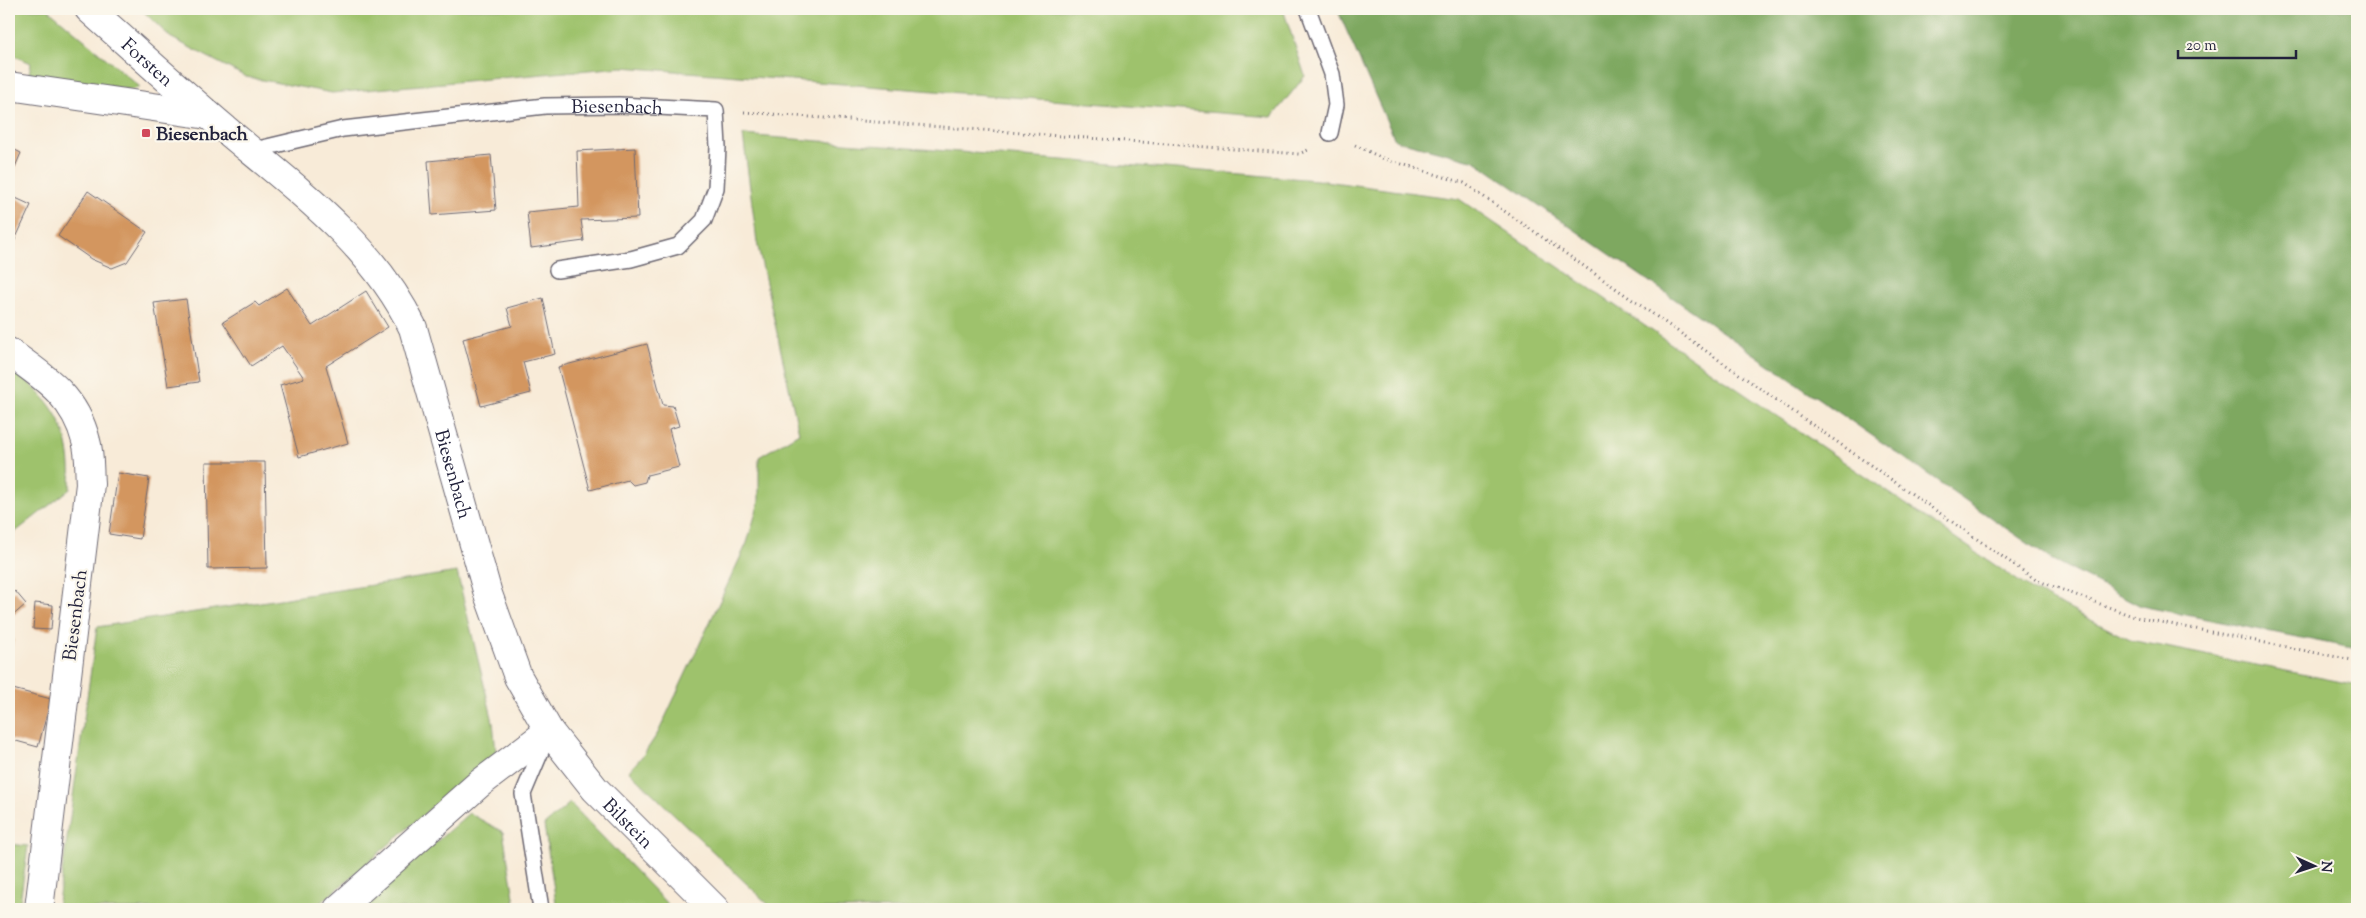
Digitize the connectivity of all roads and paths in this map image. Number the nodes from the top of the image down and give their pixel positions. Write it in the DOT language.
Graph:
graph roads {
  1 [pos="89,9"];
  2 [pos="1308,9"];
  3 [pos="9,86"];
  4 [pos="716,110"];
  5 [pos="208,114"];
  6 [pos="1330,132"];
  7 [pos="250,150"];
  8 [pos="557,270"];
  9 [pos="9,352"];
  10 [pos="2357,661"];
  11 [pos="549,731"];
  12 [pos="39,909"];
  13 [pos="338,909"];
  14 [pos="541,909"];
  15 [pos="715,909"];
  1 -- 5 [label="street, Forsten"];
  2 -- 6 [label="lane"];
  3 -- 5 [label="street"];
  4 -- 6 [label="path"];
  4 -- 7 [label="lane, Biesenbach"];
  4 -- 8 [label="lane"];
  5 -- 7 [label="street, Biesenbach"];
  6 -- 10 [label="path"];
  7 -- 11 [label="street, Biesenbach"];
  9 -- 12 [label="street, Biesenbach"];
  11 -- 13 [label="street"];
  11 -- 14 [label="lane"];
  11 -- 15 [label="street, Bilstein"];
}
